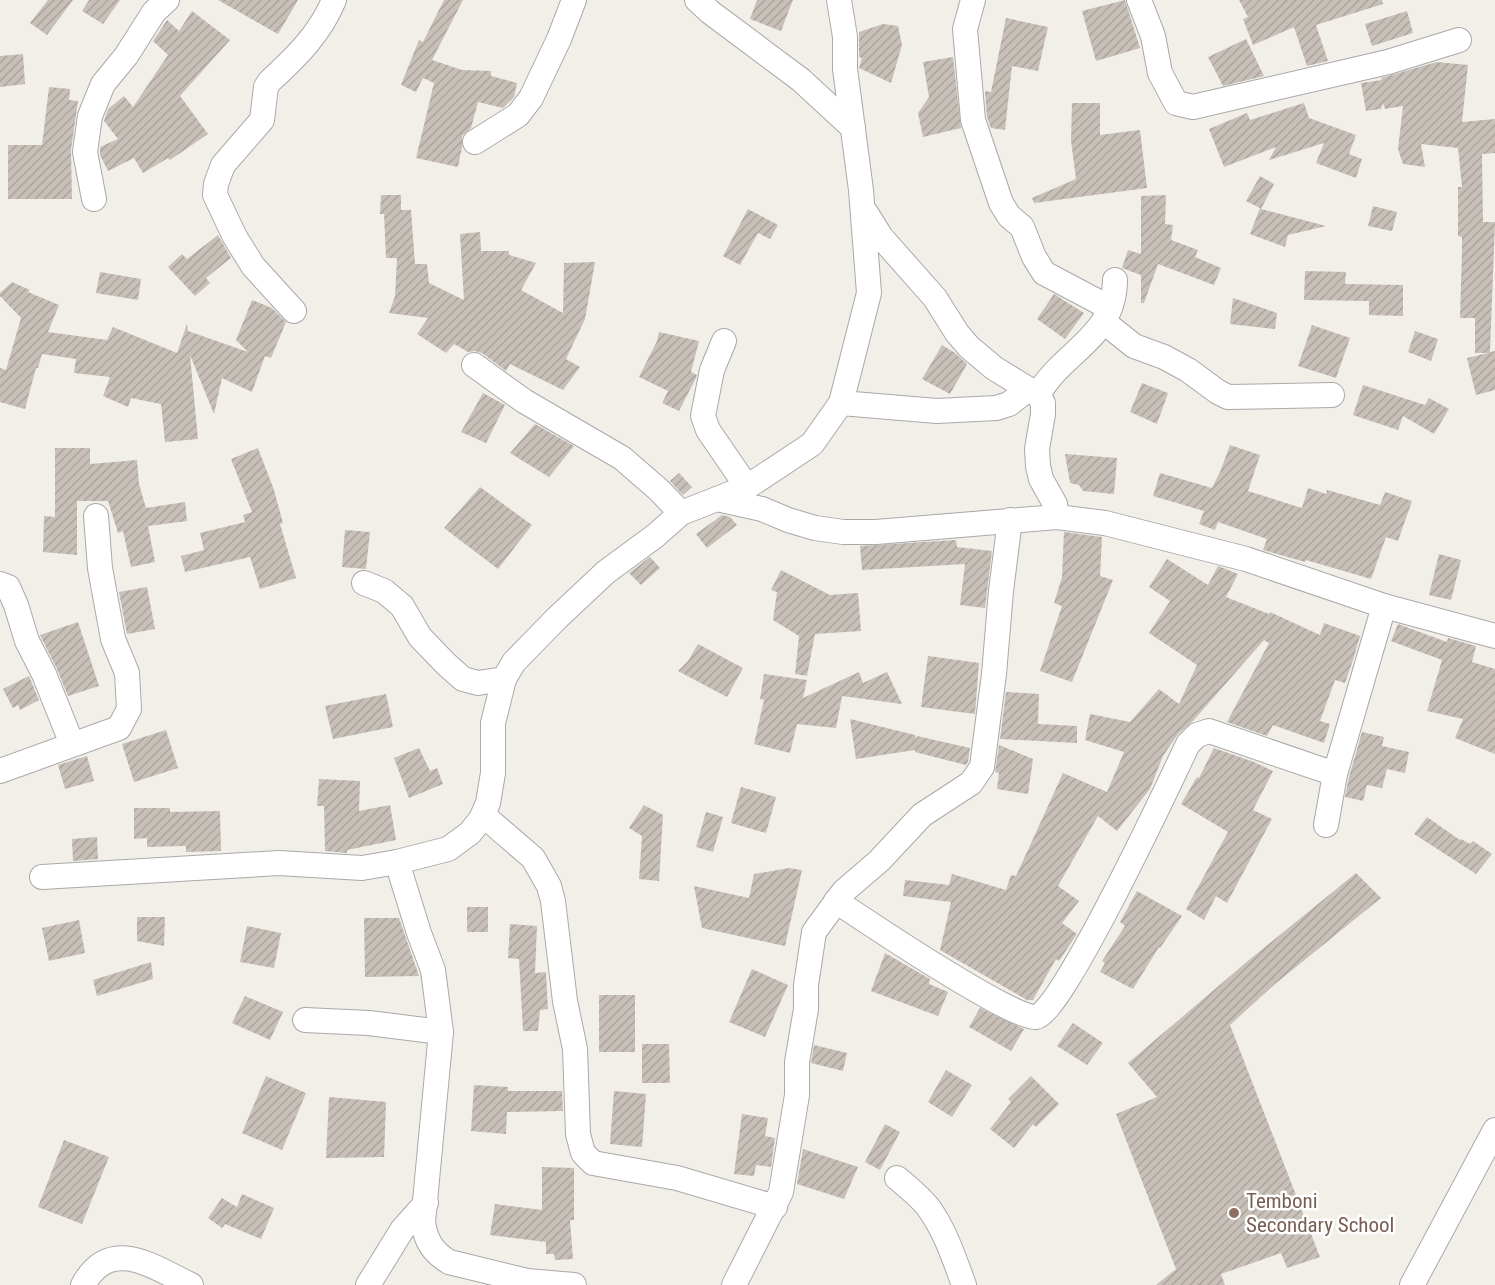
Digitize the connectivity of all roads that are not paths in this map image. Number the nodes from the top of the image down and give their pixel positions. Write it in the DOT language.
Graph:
graph roads {
  1 [pos="167,0"];
  2 [pos="333,0"];
  3 [pos="574,0"];
  4 [pos="697,0"];
  5 [pos="839,0"];
  6 [pos="974,0"];
  7 [pos="1139,0"];
  8 [pos="1459,40"];
  9 [pos="853,128"];
  10 [pos="475,142"];
  11 [pos="94,199"];
  12 [pos="863,209"];
  13 [pos="1114,280"];
  14 [pos="294,311"];
  15 [pos="1107,315"];
  16 [pos="724,341"];
  17 [pos="474,365"];
  18 [pos="1033,392"];
  19 [pos="1332,395"];
  20 [pos="841,403"];
  21 [pos="747,487"];
  22 [pos="717,499"];
  23 [pos="681,513"];
  24 [pos="96,516"];
  25 [pos="1057,517"];
  26 [pos="1010,520"];
  27 [pos="364,583"];
  28 [pos="0,584"];
  29 [pos="1384,606"];
  30 [pos="1495,636"];
  31 [pos="504,678"];
  32 [pos="72,744"];
  33 [pos="0,771"];
  34 [pos="1335,774"];
  35 [pos="483,815"];
  36 [pos="1326,825"];
  37 [pos="397,862"];
  38 [pos="42,877"];
  39 [pos="836,901"];
  40 [pos="305,1020"];
  41 [pos="441,1032"];
  42 [pos="1495,1130"];
  43 [pos="897,1178"];
  44 [pos="426,1203"];
  45 [pos="775,1207"];
  46 [pos="83,1285"];
  47 [pos="191,1285"];
  48 [pos="369,1285"];
  49 [pos="574,1285"];
  50 [pos="734,1285"];
  51 [pos="964,1285"];
  52 [pos="1412,1285"];
  1 -- 11 [label="street"];
  2 -- 14 [label="street"];
  3 -- 10 [label="street"];
  4 -- 9 [label="street"];
  5 -- 9 [label="street"];
  6 -- 15 [label="street"];
  7 -- 8 [label="street"];
  9 -- 12 [label="street"];
  12 -- 18 [label="street"];
  12 -- 20 [label="street"];
  13 -- 15 [label="street"];
  15 -- 18 [label="street"];
  15 -- 19 [label="street"];
  16 -- 21 [label="street"];
  17 -- 23 [label="street"];
  18 -- 20 [label="street"];
  18 -- 25 [label="street"];
  20 -- 21 [label="street"];
  21 -- 22 [label="street"];
  22 -- 23 [label="street"];
  22 -- 26 [label="street"];
  23 -- 31 [label="street"];
  24 -- 32 [label="street"];
  25 -- 26 [label="street"];
  25 -- 29 [label="street"];
  26 -- 39 [label="street"];
  27 -- 31 [label="street"];
  28 -- 32 [label="street"];
  29 -- 30 [label="street"];
  29 -- 34 [label="street"];
  31 -- 35 [label="street"];
  32 -- 33 [label="street"];
  34 -- 36 [label="street"];
  34 -- 39 [label="street"];
  35 -- 37 [label="street"];
  35 -- 45 [label="street"];
  37 -- 38 [label="street"];
  37 -- 41 [label="street"];
  39 -- 45 [label="street"];
  40 -- 41 [label="street"];
  41 -- 44 [label="street"];
  42 -- 52 [label="street"];
  43 -- 51 [label="street"];
  44 -- 48 [label="street"];
  44 -- 49 [label="street"];
  45 -- 50 [label="street"];
  46 -- 47 [label="street"];
}
